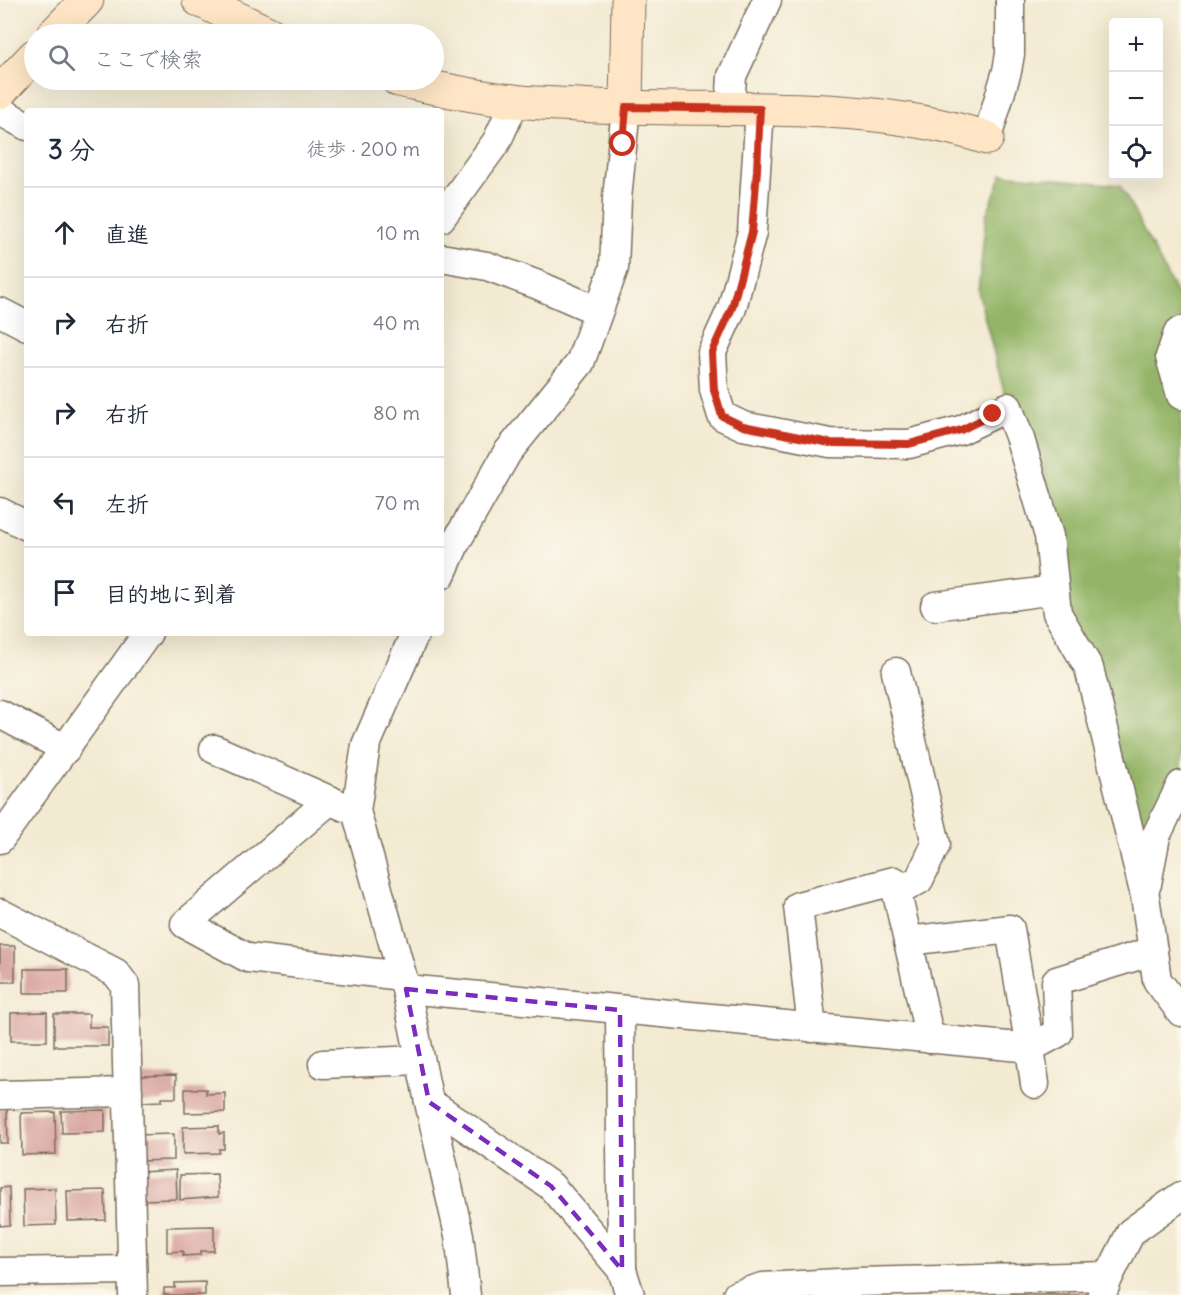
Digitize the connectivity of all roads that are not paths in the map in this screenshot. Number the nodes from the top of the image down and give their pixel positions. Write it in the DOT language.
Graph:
graph roads {
  1 [pos="87,0"];
  2 [pos="199,0"];
  3 [pos="628,0"];
  4 [pos="767,0"];
  5 [pos="1010,0"];
  6 [pos="64,24"];
  7 [pos="249,24"];
  8 [pos="24,67"];
  9 [pos="443,90"];
  10 [pos="0,92"];
  11 [pos="515,101"];
  12 [pos="626,107"];
  13 [pos="745,109"];
  14 [pos="0,111"];
  15 [pos="24,124"];
  16 [pos="987,138"];
  17 [pos="444,214"];
  18 [pos="444,259"];
  19 [pos="598,311"];
  20 [pos="0,312"];
  21 [pos="24,324"];
  22 [pos="1181,331"];
  23 [pos="1181,395"];
  24 [pos="0,512"];
  25 [pos="24,524"];
  26 [pos="444,568"];
  27 [pos="1054,590"];
  28 [pos="935,606"];
  29 [pos="146,636"];
  30 [pos="414,636"];
  31 [pos="896,672"];
  32 [pos="0,714"];
  33 [pos="66,748"];
  34 [pos="213,749"];
  35 [pos="1181,785"];
  36 [pos="330,800"];
  37 [pos="356,812"];
  38 [pos="0,839"];
  39 [pos="897,892"];
  40 [pos="1145,896"];
  41 [pos="0,913"];
  42 [pos="908,941"];
  43 [pos="1153,951"];
  44 [pos="404,983"];
  45 [pos="620,1010"];
  46 [pos="1181,1012"];
  47 [pos="812,1028"];
  48 [pos="930,1039"];
  49 [pos="1030,1048"];
  50 [pos="420,1060"];
  51 [pos="323,1064"];
  52 [pos="1035,1084"];
  53 [pos="128,1092"];
  54 [pos="0,1095"];
  55 [pos="429,1102"];
  56 [pos="1181,1196"];
  57 [pos="0,1272"];
  58 [pos="132,1282"];
  59 [pos="626,1282"];
  60 [pos="1105,1286"];
  61 [pos="465,1295"];
  62 [pos="737,1295"];
  1 -- 6 [label="street"];
  2 -- 7 [label="street"];
  3 -- 12 [label="street"];
  4 -- 13 [label="street"];
  5 -- 16 [label="street"];
  8 -- 10 [label="street"];
  9 -- 11 [label="street"];
  11 -- 12 [label="street"];
  11 -- 17 [label="street"];
  12 -- 13 [label="street"];
  12 -- 19 [label="street"];
  13 -- 16 [label="street"];
  13 -- 27 [label="street"];
  14 -- 15 [label="street"];
  18 -- 19 [label="street"];
  19 -- 26 [label="street"];
  20 -- 21 [label="street"];
  22 -- 23 [label="street"];
  24 -- 25 [label="street"];
  27 -- 28 [label="street"];
  27 -- 40 [label="street"];
  29 -- 33 [label="street"];
  30 -- 37 [label="street"];
  31 -- 39 [label="street"];
  32 -- 33 [label="street"];
  33 -- 38 [label="street"];
  34 -- 36 [label="street"];
  35 -- 40 [label="street"];
  36 -- 37 [label="street"];
  36 -- 44 [label="street"];
  37 -- 44 [label="street"];
  39 -- 42 [label="street"];
  39 -- 47 [label="street"];
  40 -- 43 [label="street"];
  41 -- 53 [label="street"];
  42 -- 48 [label="street"];
  42 -- 49 [label="street"];
  43 -- 46 [label="street"];
  43 -- 49 [label="street"];
  44 -- 45 [label="street"];
  44 -- 50 [label="street"];
  45 -- 47 [label="street"];
  45 -- 59 [label="street"];
  47 -- 48 [label="street"];
  48 -- 49 [label="street"];
  49 -- 52 [label="street"];
  50 -- 51 [label="street"];
  50 -- 55 [label="street"];
  53 -- 54 [label="street"];
  53 -- 58 [label="street"];
  55 -- 59 [label="street"];
  55 -- 61 [label="street"];
  56 -- 60 [label="street"];
  57 -- 58 [label="street"];
  60 -- 62 [label="street"];
}
